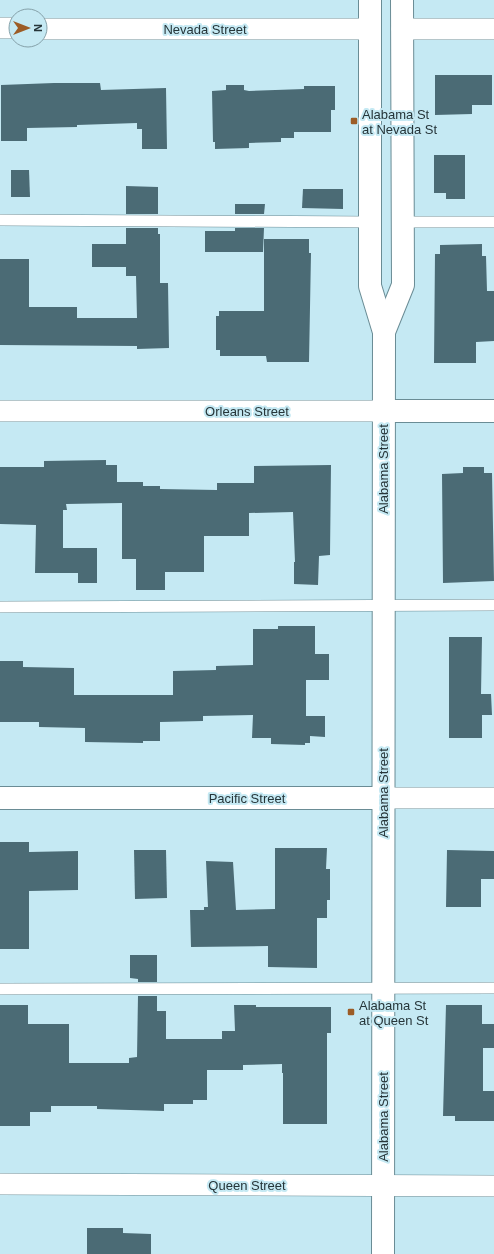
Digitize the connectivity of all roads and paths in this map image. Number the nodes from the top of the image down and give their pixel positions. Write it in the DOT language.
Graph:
graph roads {
  1 [pos="370,0"];
  2 [pos="402,0"];
  3 [pos="48,28"];
  4 [pos="370,29"];
  5 [pos="402,29"];
  6 [pos="494,29"];
  7 [pos="0,220"];
  8 [pos="370,222"];
  9 [pos="403,222"];
  10 [pos="494,222"];
  11 [pos="384,332"];
  12 [pos="0,411"];
  13 [pos="383,411"];
  14 [pos="494,411"];
  15 [pos="383,605"];
  16 [pos="494,605"];
  17 [pos="0,607"];
  18 [pos="0,798"];
  19 [pos="383,798"];
  20 [pos="494,798"];
  21 [pos="383,988"];
  22 [pos="494,988"];
  23 [pos="0,989"];
  24 [pos="0,1184"];
  25 [pos="383,1185"];
  26 [pos="494,1186"];
  27 [pos="383,1254"];
  1 -- 4 [label="main road, Alabama Street"];
  2 -- 5 [label="main road, Alabama Street"];
  3 -- 4 [label="street, Nevada Street"];
  4 -- 8 [label="main road, Alabama Street"];
  5 -- 6 [label="street"];
  5 -- 9 [label="main road, Alabama Street"];
  7 -- 8 [label="lane"];
  8 -- 11 [label="main road, Alabama Street"];
  9 -- 10 [label="lane"];
  9 -- 11 [label="main road, Alabama Street"];
  11 -- 13 [label="main road, Alabama Street"];
  12 -- 13 [label="street, Orleans Street"];
  13 -- 14 [label="main road, Orleans Street"];
  13 -- 15 [label="main road, Alabama Street"];
  15 -- 16 [label="lane"];
  15 -- 17 [label="lane"];
  15 -- 19 [label="main road, Alabama Street"];
  18 -- 19 [label="main road, Pacific Street"];
  19 -- 20 [label="street, Pacific Street"];
  19 -- 21 [label="main road, Alabama Street"];
  21 -- 22 [label="lane"];
  21 -- 23 [label="lane"];
  21 -- 25 [label="main road, Alabama Street"];
  24 -- 25 [label="street, Queen Street"];
  25 -- 26 [label="street, Queen Street"];
  25 -- 27 [label="main road, Alabama Street"];
}
